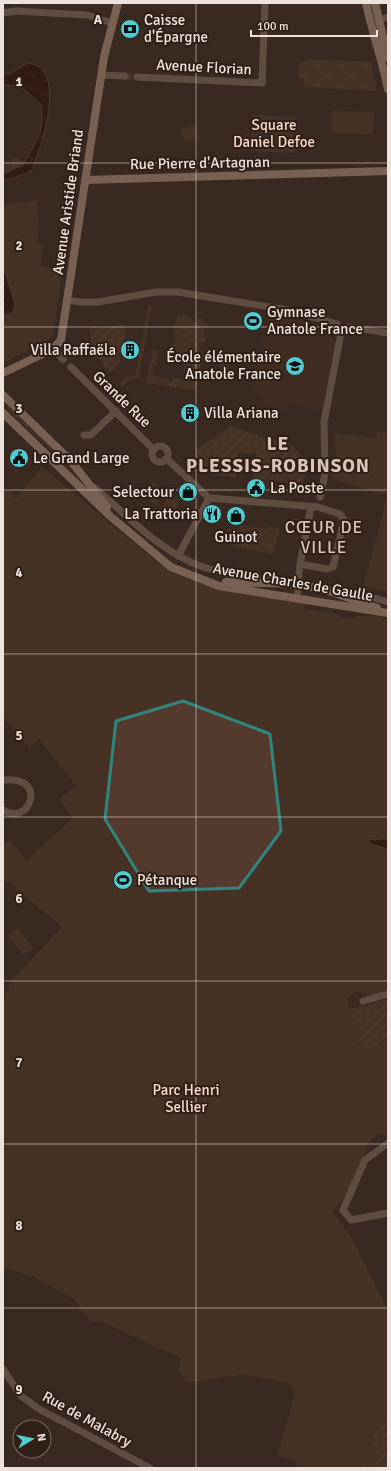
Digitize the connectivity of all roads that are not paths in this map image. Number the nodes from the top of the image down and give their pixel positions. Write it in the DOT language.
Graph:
graph roads {
  1 [pos="118,3"];
  2 [pos="265,3"];
  3 [pos="366,3"];
  4 [pos="370,3"];
  5 [pos="375,3"];
  6 [pos="3,13"];
  7 [pos="388,17"];
  8 [pos="379,20"];
  9 [pos="112,23"];
  10 [pos="388,58"];
  11 [pos="101,75"];
  12 [pos="125,76"];
  13 [pos="137,77"];
  14 [pos="388,89"];
  15 [pos="388,171"];
  16 [pos="85,180"];
  17 [pos="67,300"];
  18 [pos="337,324"];
  19 [pos="386,333"];
  20 [pos="53,349"];
  21 [pos="63,359"];
  22 [pos="71,367"];
  23 [pos="3,374"];
  24 [pos="3,395"];
  25 [pos="116,411"];
  26 [pos="3,412"];
  27 [pos="84,435"];
  28 [pos="154,450"];
  29 [pos="167,459"];
  30 [pos="85,480"];
  31 [pos="208,498"];
  32 [pos="317,503"];
  33 [pos="125,529"];
  34 [pos="178,556"];
  35 [pos="300,564"];
  36 [pos="199,579"];
  37 [pos="299,584"];
  38 [pos="329,591"];
  39 [pos="297,598"];
  40 [pos="388,602"];
  41 [pos="385,612"];
  42 [pos="3,780"];
  43 [pos="3,810"];
  44 [pos="388,994"];
  45 [pos="363,1001"];
  46 [pos="388,1144"];
  47 [pos="388,1213"];
  48 [pos="3,1369"];
  49 [pos="150,1468"];
  1 -- 9 [label="street, Avenue Aristide Briand"];
  2 -- 13 [label="street, Avenue Florian"];
  3 -- 14 [label="street"];
  4 -- 8 [label="street"];
  5 -- 8 [label="street"];
  6 -- 9 [label="street"];
  7 -- 8 [label="street"];
  8 -- 10 [label="street"];
  9 -- 11 [label="street, Avenue Aristide Briand"];
  11 -- 12 [label="street"];
  11 -- 16 [label="street, Avenue Aristide Briand"];
  15 -- 16 [label="street, Rue Pierre d'Artagnan"];
  16 -- 17 [label="street, Avenue Aristide Briand"];
  17 -- 18 [label="street"];
  17 -- 20 [label="street, Avenue Aristide Briand"];
  19 -- 32 [label="street"];
  20 -- 21 [label="street"];
  20 -- 23 [label="street"];
  22 -- 25 [label="street, Grande Rue"];
  24 -- 30 [label="street, Avenue Charles de Gaulle"];
  25 -- 27 [label="street"];
  25 -- 28 [label="street, Grande Rue"];
  26 -- 33 [label="street, Avenue Charles de Gaulle"];
  28 -- 29 [label="street"];
  28 -- 29 [label="street"];
  29 -- 31 [label="street"];
  30 -- 33 [label="street, Avenue Charles de Gaulle"];
  30 -- 34 [label="street, Avenue Charles de Gaulle"];
  31 -- 32 [label="street"];
  31 -- 34 [label="street"];
  32 -- 35 [label="street"];
  32 -- 35 [label="street"];
  33 -- 36 [label="street, Avenue Charles de Gaulle"];
  34 -- 37 [label="street, Avenue Charles de Gaulle"];
  35 -- 37 [label="street"];
  36 -- 37 [label="street, Avenue Charles de Gaulle"];
  36 -- 39 [label="street, Avenue Charles de Gaulle"];
  37 -- 38 [label="street, Avenue Charles de Gaulle"];
  37 -- 39 [label="street"];
  38 -- 40 [label="street, Avenue Charles de Gaulle"];
  38 -- 41 [label="street, Avenue Charles de Gaulle"];
  39 -- 41 [label="street, Avenue Charles de Gaulle"];
  42 -- 43 [label="street"];
  44 -- 45 [label="street"];
  46 -- 47 [label="street"];
  48 -- 49 [label="street, Rue de Malabry"];
}
